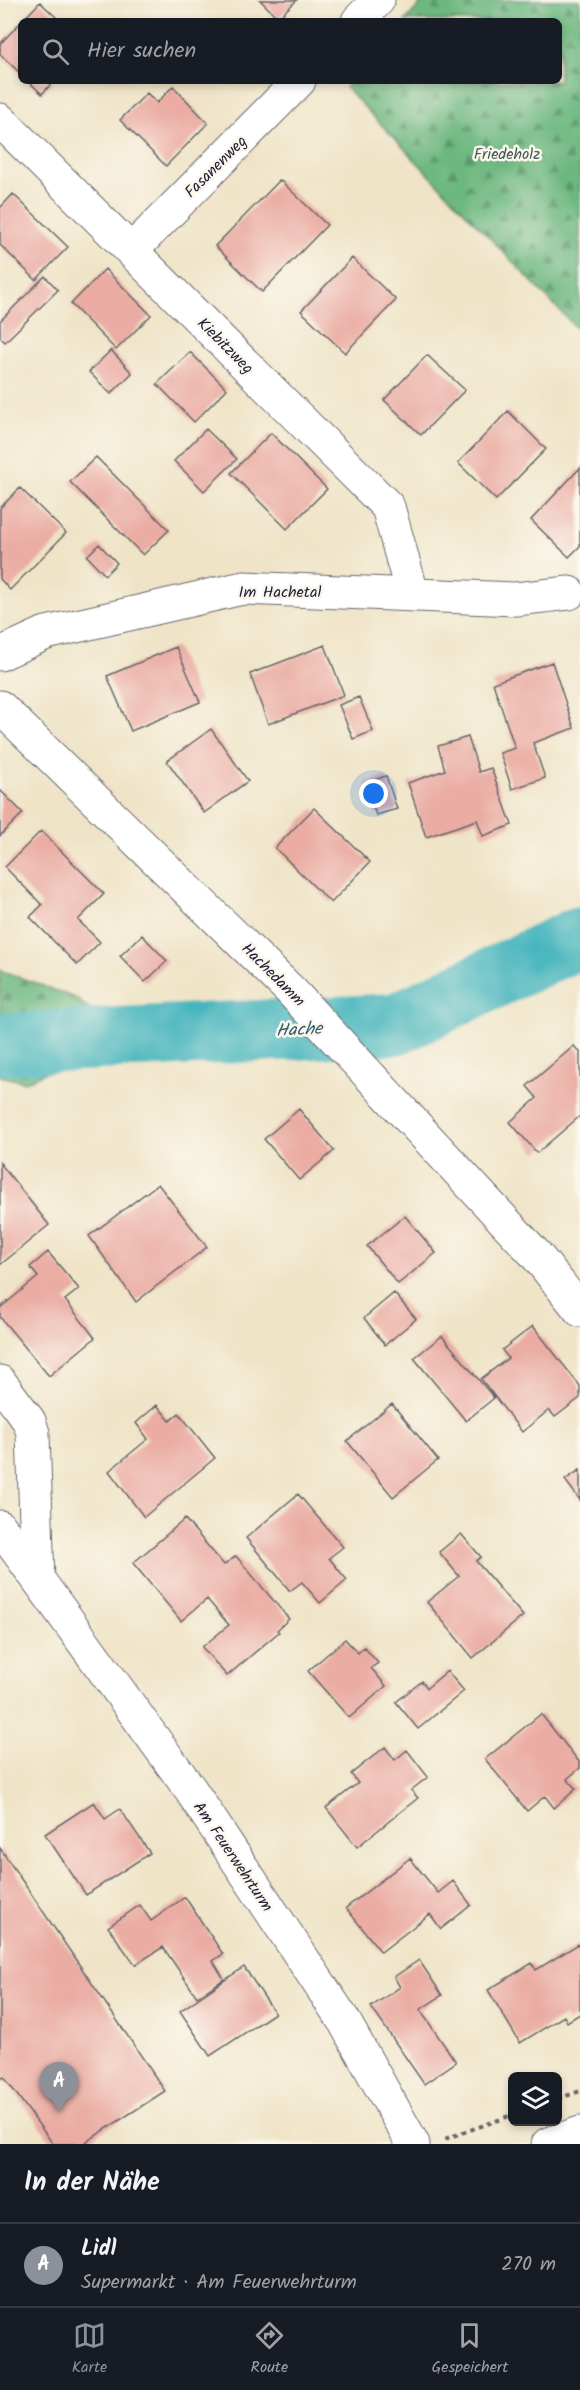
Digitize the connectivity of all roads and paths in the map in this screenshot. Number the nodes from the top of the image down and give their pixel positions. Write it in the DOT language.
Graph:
graph roads {
  1 [pos="378,0"];
  2 [pos="361,18"];
  3 [pos="296,84"];
  4 [pos="0,120"];
  5 [pos="132,250"];
  6 [pos="569,592"];
  7 [pos="412,594"];
  8 [pos="0,654"];
  9 [pos="0,707"];
  10 [pos="580,1310"];
  11 [pos="0,1382"];
  12 [pos="0,1527"];
  13 [pos="38,1580"];
  14 [pos="580,2091"];
  15 [pos="562,2098"];
  16 [pos="508,2117"];
  17 [pos="580,2133"];
  18 [pos="427,2142"];
  19 [pos="548,2144"];
  1 -- 2 [label="street"];
  3 -- 5 [label="street, Fasanenweg"];
  4 -- 5 [label="street, Kiebitzweg"];
  5 -- 7 [label="street, Kiebitzweg"];
  6 -- 7 [label="street, Im Hachetal"];
  7 -- 8 [label="street, Im Hachetal"];
  9 -- 10 [label="street, Hachedamm"];
  11 -- 13 [label="street"];
  12 -- 13 [label="street, Am Feuerwehrturm"];
  13 -- 18 [label="street, Am Feuerwehrturm"];
  14 -- 15 [label="path"];
  16 -- 18 [label="path"];
  17 -- 19 [label="street"];
}
